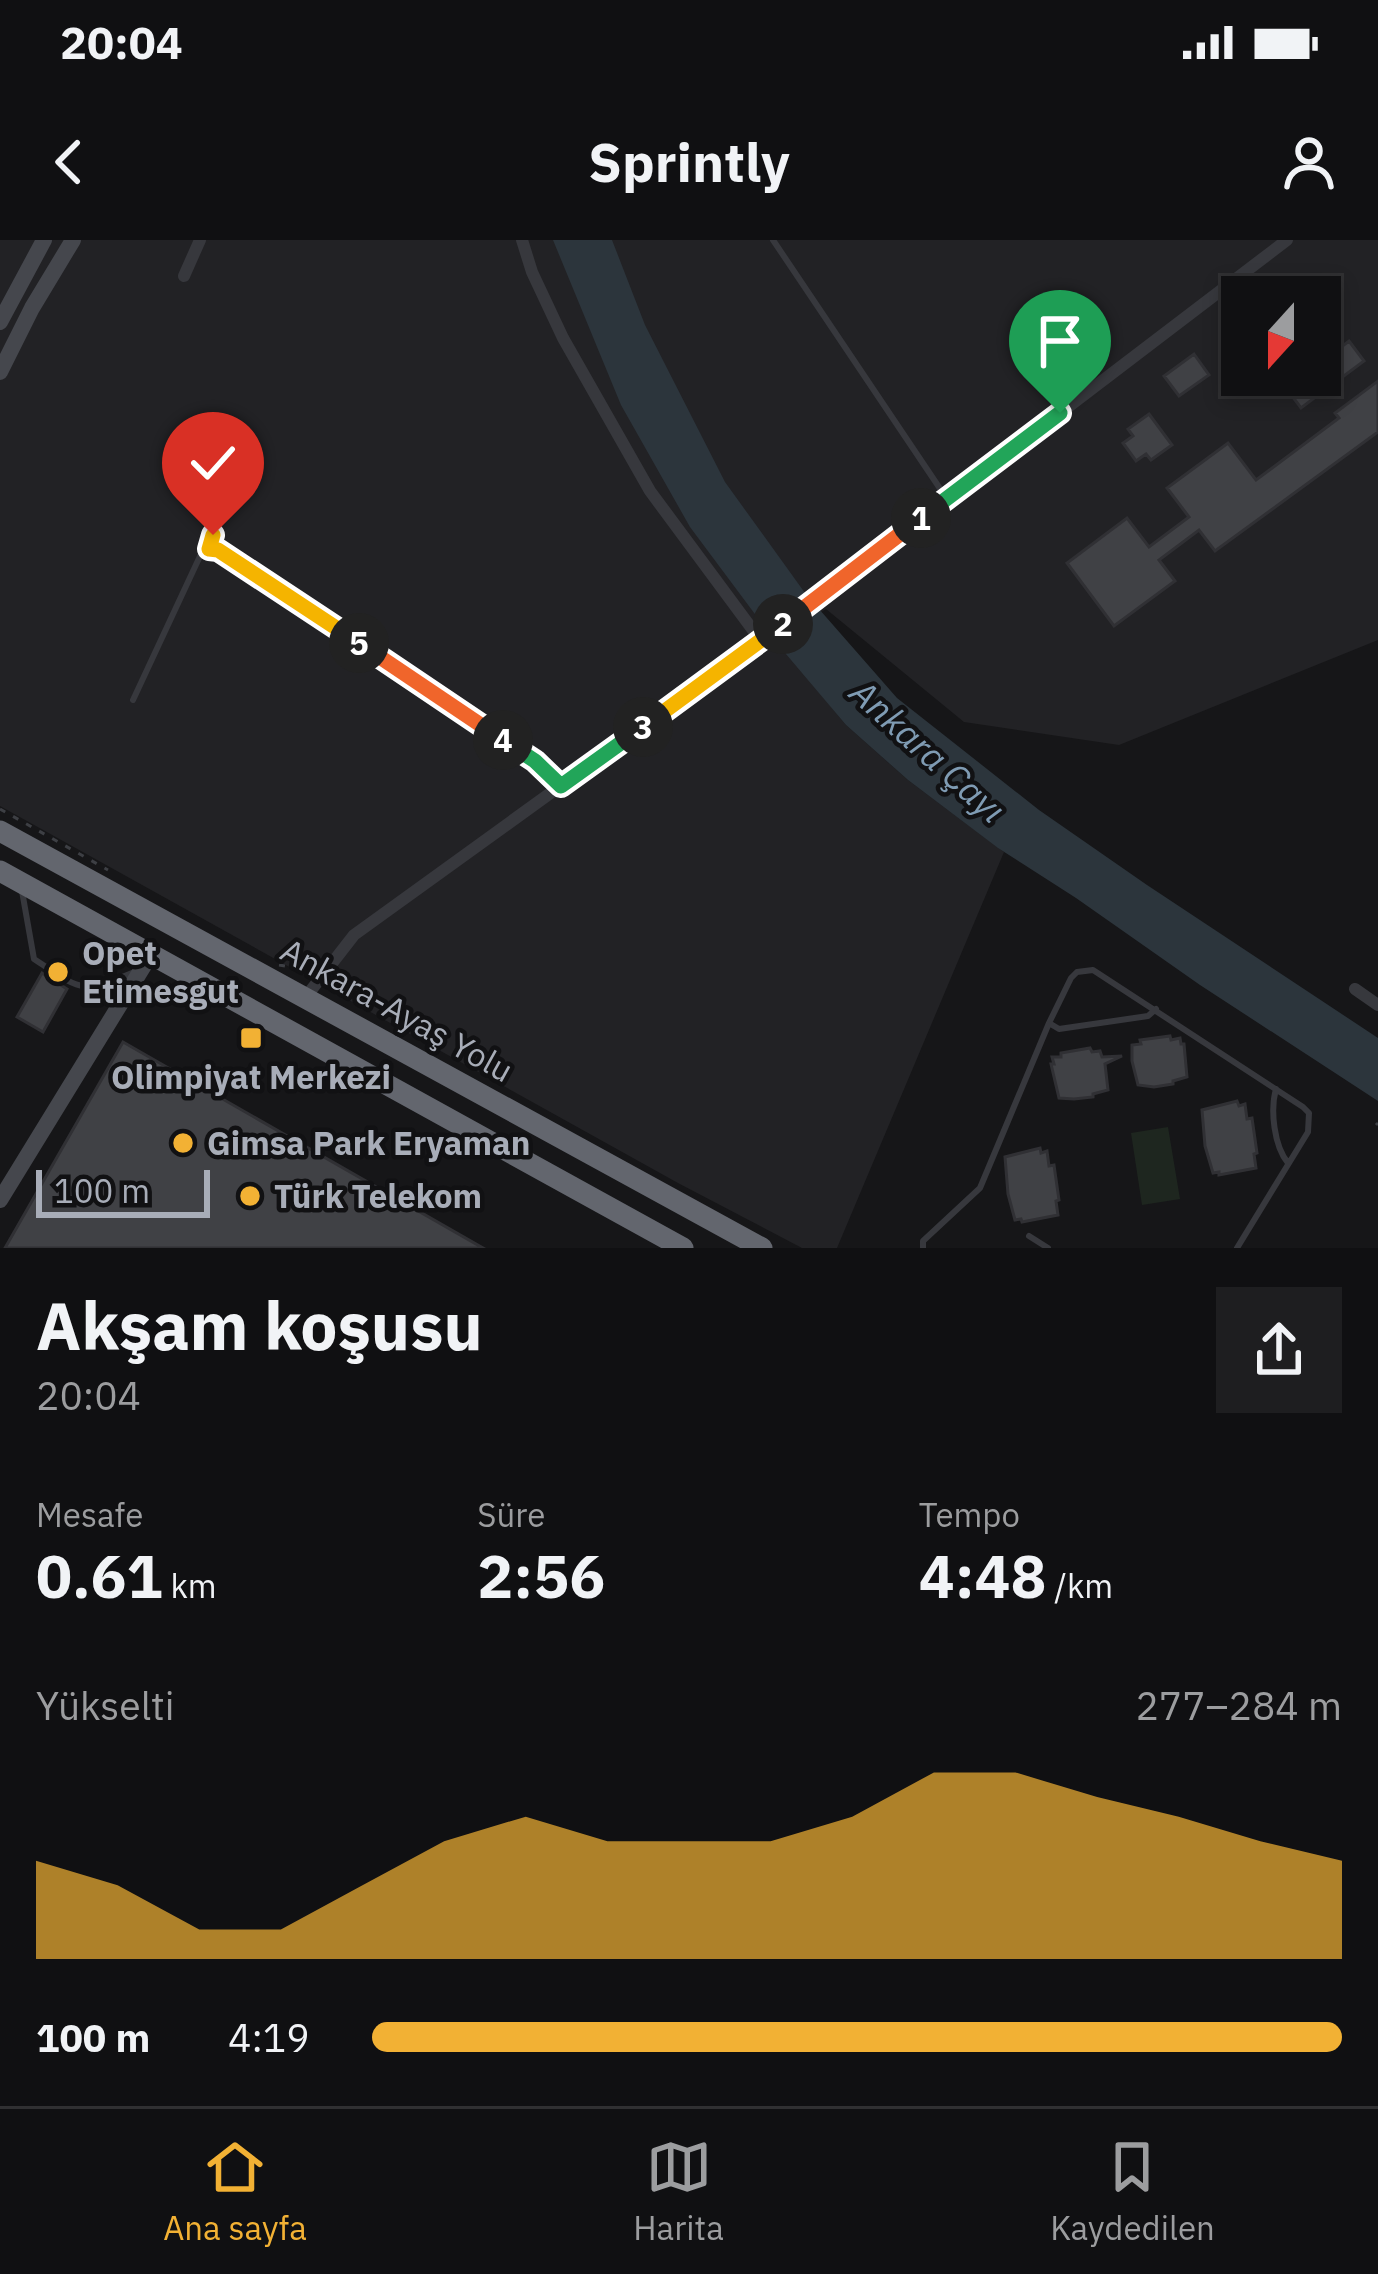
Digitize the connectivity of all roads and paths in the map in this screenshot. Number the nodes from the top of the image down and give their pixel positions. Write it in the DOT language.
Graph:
graph roads {
  1 [pos="44,240"];
  2 [pos="73,240"];
  3 [pos="200,240"];
  4 [pos="523,240"];
  5 [pos="773,240"];
  6 [pos="1287,240"];
  7 [pos="184,275"];
  8 [pos="0,322"];
  9 [pos="0,372"];
  10 [pos="250,458"];
  11 [pos="946,499"];
  12 [pos="209,549"];
  13 [pos="761,641"];
  14 [pos="133,700"];
  15 [pos="561,786"];
  16 [pos="0,809"];
  17 [pos="0,831"];
  18 [pos="107,869"];
  19 [pos="10,876"];
  20 [pos="147,961"];
  21 [pos="273,963"];
  22 [pos="324,973"];
  23 [pos="1355,989"];
  24 [pos="305,998"];
  25 [pos="1378,1004"];
  26 [pos="1156,1009"];
  27 [pos="1049,1023"];
  28 [pos="1276,1089"];
  29 [pos="1288,1163"];
  30 [pos="0,1199"];
  31 [pos="1029,1236"];
  32 [pos="683,1248"];
  33 [pos="762,1248"];
  34 [pos="923,1248"];
  35 [pos="1048,1248"];
  36 [pos="1237,1248"];
  1 -- 8 [label="street"];
  2 -- 9 [label="street"];
  3 -- 7 [label="street"];
  4 -- 13 [label="street"];
  5 -- 11 [label="lane"];
  6 -- 11 [label="street"];
  10 -- 12 [label="lane"];
  11 -- 13 [label="street"];
  12 -- 14 [label="lane"];
  12 -- 15 [label="lane"];
  13 -- 15 [label="street"];
  15 -- 22 [label="street"];
  16 -- 18 [label="path"];
  17 -- 24 [label="highway, Ankara-Ayaş Yolu"];
  19 -- 20 [label="highway"];
  19 -- 20 [label="lane"];
  20 -- 30 [label="street"];
  20 -- 32 [label="highway"];
  21 -- 22 [label="path"];
  22 -- 24 [label="street"];
  23 -- 25 [label="street"];
  24 -- 33 [label="highway, Ankara-Ayaş Yolu"];
  26 -- 27 [label="lane"];
  26 -- 27 [label="lane"];
  26 -- 28 [label="lane"];
  27 -- 34 [label="lane"];
  28 -- 29 [label="lane"];
  28 -- 29 [label="lane"];
  29 -- 36 [label="lane"];
  31 -- 35 [label="lane"];
}
